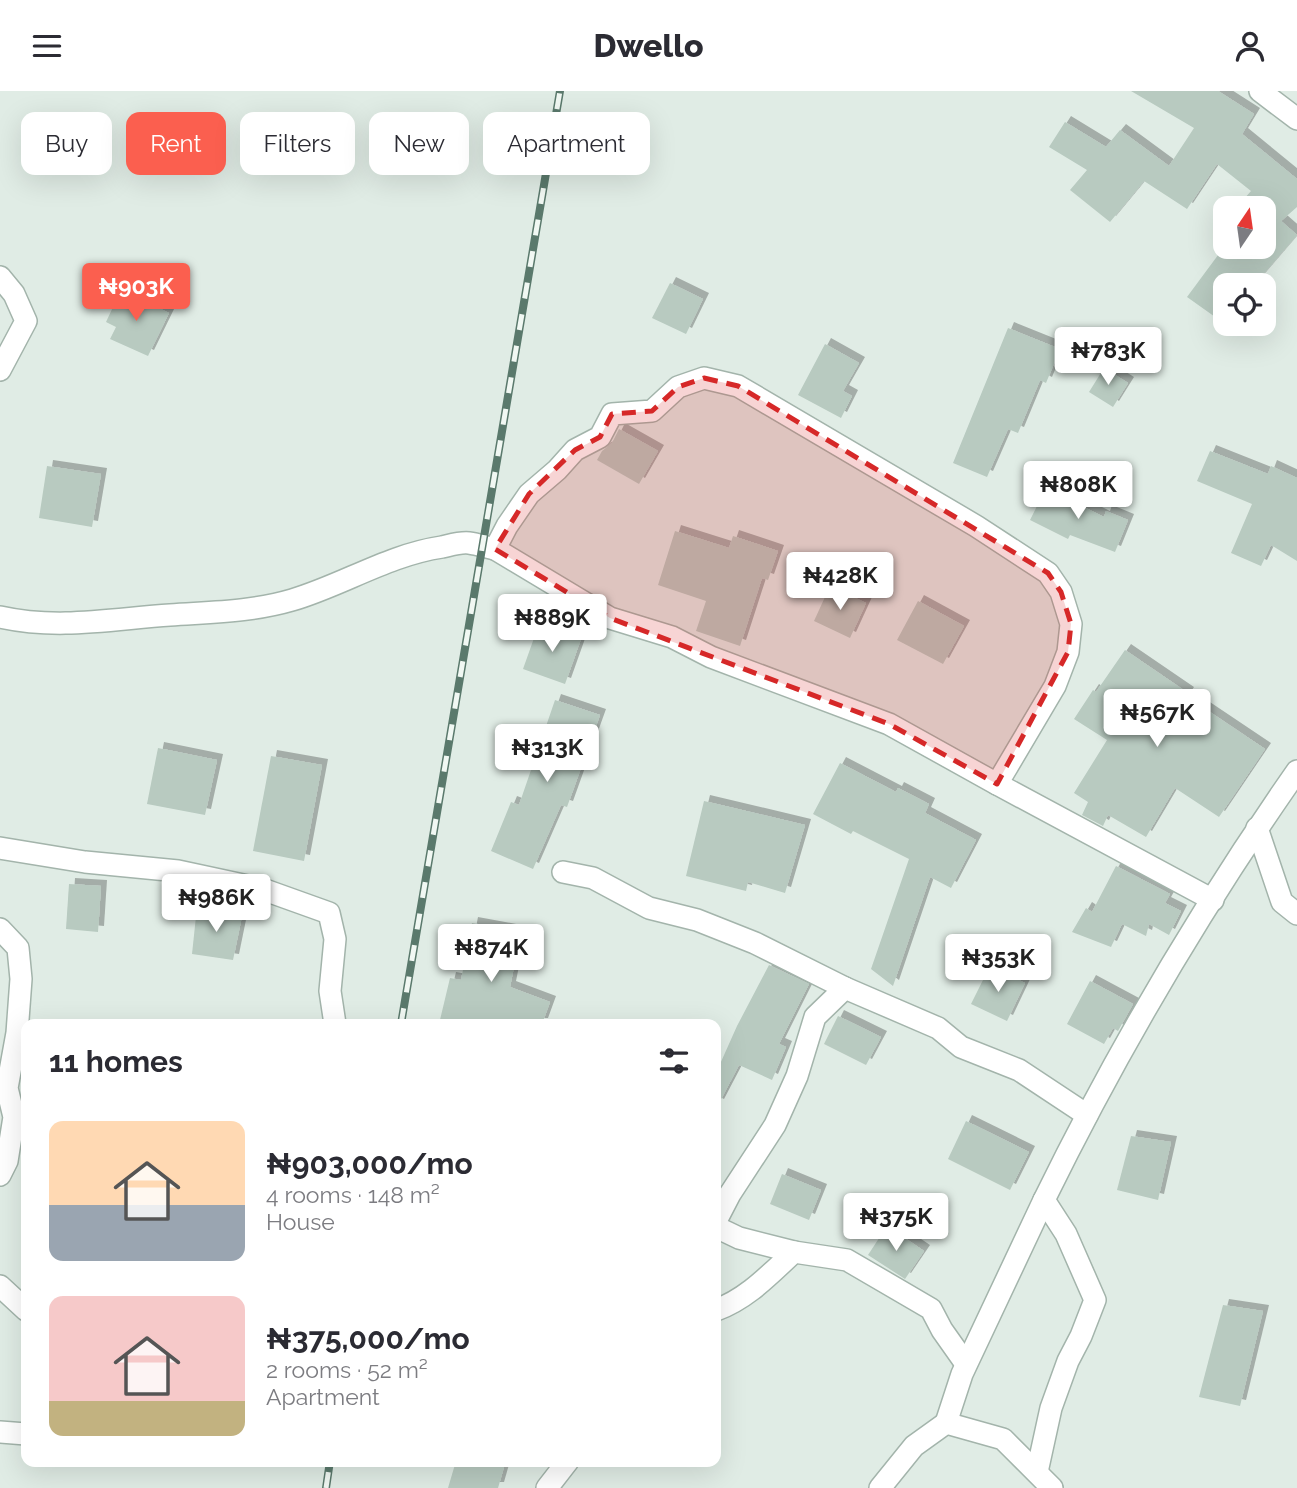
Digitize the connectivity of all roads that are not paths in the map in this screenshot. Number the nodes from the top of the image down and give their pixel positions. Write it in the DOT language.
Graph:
graph roads {
  1 [pos="1260,91"];
  2 [pos="1297,119"];
  3 [pos="0,277"];
  4 [pos="0,370"];
  5 [pos="495,549"];
  6 [pos="0,617"];
  7 [pos="1297,771"];
  8 [pos="997,784"];
  9 [pos="1257,828"];
  10 [pos="0,849"];
  11 [pos="563,872"];
  12 [pos="1213,899"];
  13 [pos="1297,914"];
  14 [pos="0,929"];
  15 [pos="845,988"];
  16 [pos="334,1019"];
  17 [pos="1087,1115"];
  18 [pos="0,1175"];
  19 [pos="1044,1201"];
  20 [pos="721,1211"];
  21 [pos="721,1221"];
  22 [pos="794,1252"];
  23 [pos="0,1286"];
  24 [pos="21,1305"];
  25 [pos="721,1308"];
  26 [pos="967,1364"];
  27 [pos="946,1423"];
  28 [pos="0,1432"];
  29 [pos="21,1434"];
  30 [pos="563,1467"];
  31 [pos="1037,1472"];
  32 [pos="547,1488"];
  33 [pos="880,1488"];
  34 [pos="1052,1488"];
  1 -- 2 [label="street"];
  3 -- 4 [label="street"];
  5 -- 6 [label="street"];
  5 -- 8 [label="street"];
  5 -- 8 [label="street"];
  7 -- 9 [label="street"];
  8 -- 12 [label="street"];
  9 -- 12 [label="street"];
  9 -- 13 [label="street"];
  10 -- 16 [label="street"];
  11 -- 15 [label="street"];
  12 -- 17 [label="street"];
  14 -- 18 [label="street"];
  15 -- 17 [label="street"];
  15 -- 20 [label="street"];
  17 -- 19 [label="street"];
  19 -- 26 [label="street"];
  19 -- 31 [label="street"];
  21 -- 22 [label="street"];
  22 -- 25 [label="street"];
  22 -- 26 [label="street"];
  23 -- 24 [label="street"];
  26 -- 27 [label="street"];
  27 -- 31 [label="street"];
  27 -- 33 [label="street"];
  28 -- 29 [label="street"];
  30 -- 32 [label="street"];
  31 -- 34 [label="street"];
}
